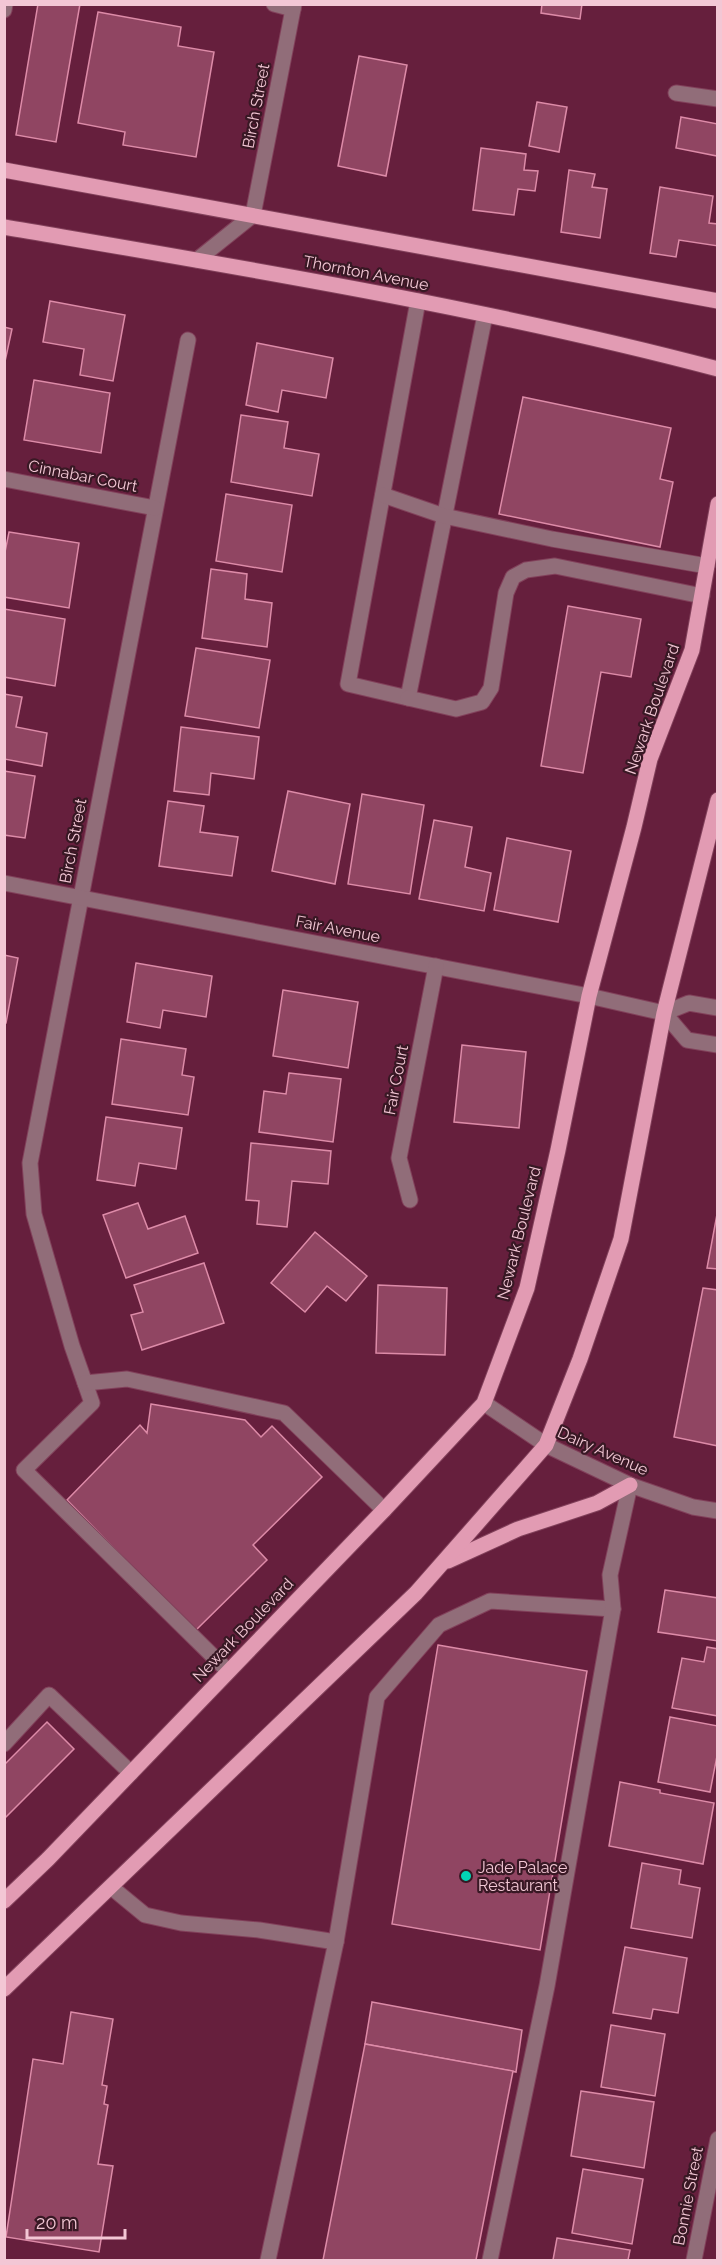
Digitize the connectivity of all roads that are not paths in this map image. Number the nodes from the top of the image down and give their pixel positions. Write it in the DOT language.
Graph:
graph roads {
  1 [pos="5,4"];
  2 [pos="274,4"];
  3 [pos="294,7"];
  4 [pos="4,10"];
  5 [pos="676,93"];
  6 [pos="717,99"];
  7 [pos="4,170"];
  8 [pos="253,215"];
  9 [pos="4,227"];
  10 [pos="197,260"];
  11 [pos="418,302"];
  12 [pos="717,302"];
  13 [pos="485,315"];
  14 [pos="188,340"];
  15 [pos="717,369"];
  16 [pos="4,479"];
  17 [pos="383,495"];
  18 [pos="717,504"];
  19 [pos="155,508"];
  20 [pos="444,516"];
  21 [pos="707,566"];
  22 [pos="702,596"];
  23 [pos="408,698"];
  24 [pos="717,800"];
  25 [pos="4,883"];
  26 [pos="80,898"];
  27 [pos="436,966"];
  28 [pos="589,996"];
  29 [pos="717,1008"];
  30 [pos="664,1013"];
  31 [pos="717,1045"];
  32 [pos="410,1200"];
  33 [pos="85,1383"];
  34 [pos="484,1403"];
  35 [pos="546,1445"];
  36 [pos="630,1485"];
  37 [pos="384,1510"];
  38 [pos="717,1511"];
  39 [pos="442,1563"];
  40 [pos="613,1609"];
  41 [pos="228,1671"];
  42 [pos="4,1744"];
  43 [pos="130,1773"];
  44 [pos="111,1887"];
  45 [pos="4,1900"];
  46 [pos="336,1942"];
  47 [pos="4,1989"];
  48 [pos="717,2139"];
  49 [pos="268,2260"];
  50 [pos="490,2260"];
  51 [pos="694,2260"];
  1 -- 4 [label="street"];
  2 -- 3 [label="street"];
  3 -- 8 [label="street, Birch Street"];
  5 -- 6 [label="street"];
  7 -- 8 [label="main road"];
  8 -- 10 [label="street"];
  8 -- 12 [label="main road"];
  9 -- 10 [label="main road, Thornton Avenue"];
  10 -- 11 [label="main road, Thornton Avenue"];
  11 -- 13 [label="main road, Thornton Avenue"];
  11 -- 17 [label="street"];
  13 -- 15 [label="main road, Thornton Avenue"];
  13 -- 20 [label="street"];
  14 -- 19 [label="street, Birch Street"];
  16 -- 19 [label="street, Cinnabar Court"];
  17 -- 20 [label="street"];
  17 -- 23 [label="street"];
  18 -- 21 [label="main road, Newark Boulevard"];
  19 -- 26 [label="street, Birch Street"];
  20 -- 21 [label="street"];
  20 -- 23 [label="street"];
  21 -- 22 [label="main road, Newark Boulevard"];
  22 -- 23 [label="street"];
  22 -- 28 [label="main road, Newark Boulevard"];
  24 -- 30 [label="main road"];
  25 -- 26 [label="street, Fair Avenue"];
  26 -- 27 [label="street, Fair Avenue"];
  26 -- 33 [label="street, Birch Street"];
  27 -- 28 [label="street, Fair Avenue"];
  27 -- 32 [label="street, Fair Court"];
  28 -- 30 [label="street, Fair Avenue"];
  28 -- 34 [label="main road, Newark Boulevard"];
  29 -- 30 [label="street"];
  30 -- 31 [label="street"];
  30 -- 35 [label="main road"];
  33 -- 37 [label="street"];
  33 -- 41 [label="street, Birch Street"];
  34 -- 35 [label="street, Dairy Avenue"];
  34 -- 37 [label="main road, Newark Boulevard"];
  35 -- 36 [label="street, Dairy Avenue"];
  35 -- 39 [label="main road"];
  36 -- 38 [label="street, Dairy Avenue"];
  36 -- 39 [label="main road"];
  36 -- 40 [label="street"];
  37 -- 41 [label="main road, Newark Boulevard"];
  39 -- 44 [label="main road"];
  40 -- 46 [label="street"];
  40 -- 50 [label="street"];
  41 -- 43 [label="main road, Newark Boulevard"];
  42 -- 43 [label="street"];
  43 -- 45 [label="main road, Newark Boulevard"];
  44 -- 46 [label="street"];
  44 -- 47 [label="main road"];
  46 -- 49 [label="street"];
  48 -- 51 [label="street, Bonnie Street"];
}
